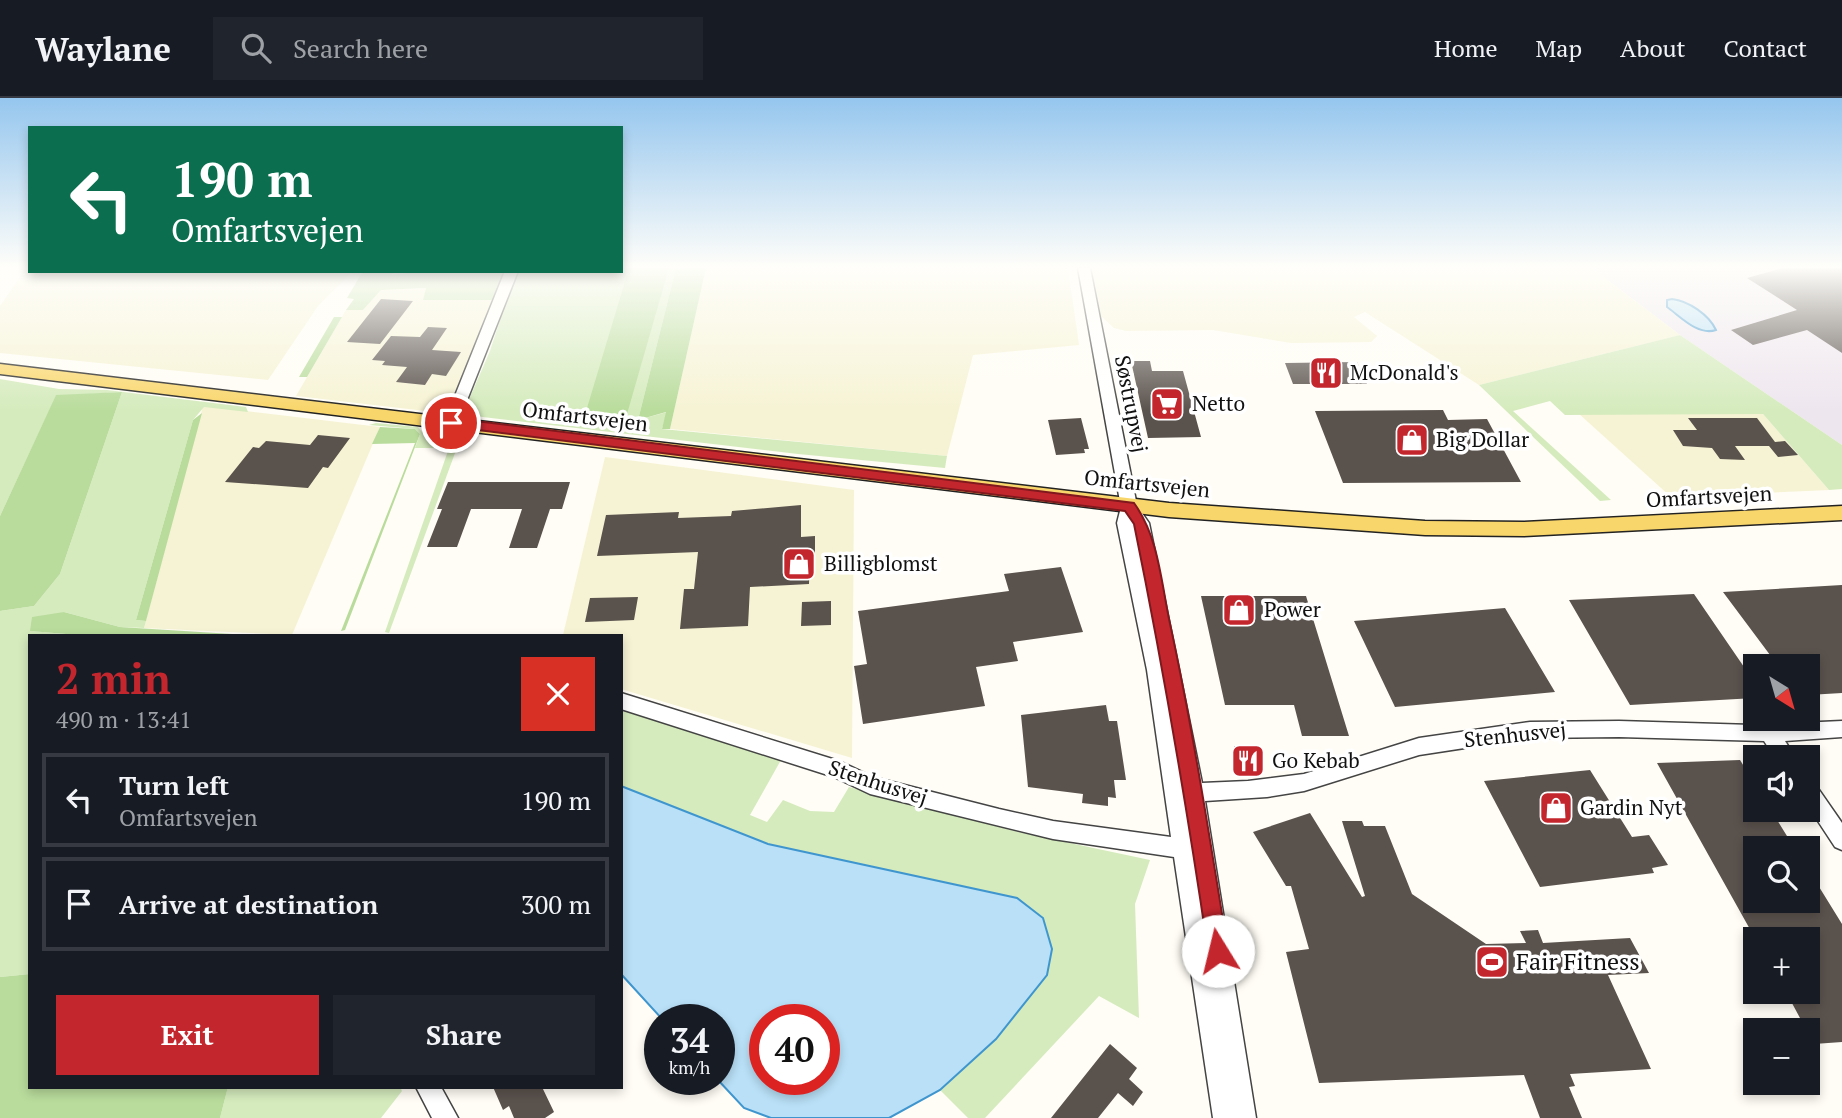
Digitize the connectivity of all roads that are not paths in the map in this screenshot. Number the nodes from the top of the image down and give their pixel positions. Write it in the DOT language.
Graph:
graph roads {
  1 [pos="494,316"];
  2 [pos="1093,316"];
  3 [pos="0,369"];
  4 [pos="451,423"];
  5 [pos="1129,507"];
  6 [pos="1842,513"];
  7 [pos="623,702"];
  8 [pos="1842,729"];
  9 [pos="1770,735"];
  10 [pos="1777,745"];
  11 [pos="1184,792"];
  12 [pos="1820,808"];
  13 [pos="1842,841"];
  14 [pos="1192,850"];
  15 [pos="429,1089"];
  16 [pos="446,1118"];
  17 [pos="1225,1118"];
  18 [pos="1244,1118"];
  1 -- 4 [label="street"];
  2 -- 5 [label="street, Søstrupvej"];
  3 -- 4 [label="main road, Omfartsvejen"];
  4 -- 5 [label="main road, Omfartsvejen"];
  5 -- 6 [label="main road, Omfartsvejen"];
  5 -- 11 [label="street"];
  7 -- 14 [label="street, Stenhusvej"];
  8 -- 9 [label="street, Stenhusvej"];
  9 -- 10 [label="street"];
  9 -- 11 [label="street, Stenhusvej"];
  11 -- 14 [label="street"];
  12 -- 13 [label="street"];
  14 -- 17 [label="street"];
  14 -- 18 [label="street"];
  15 -- 16 [label="street"];
}
